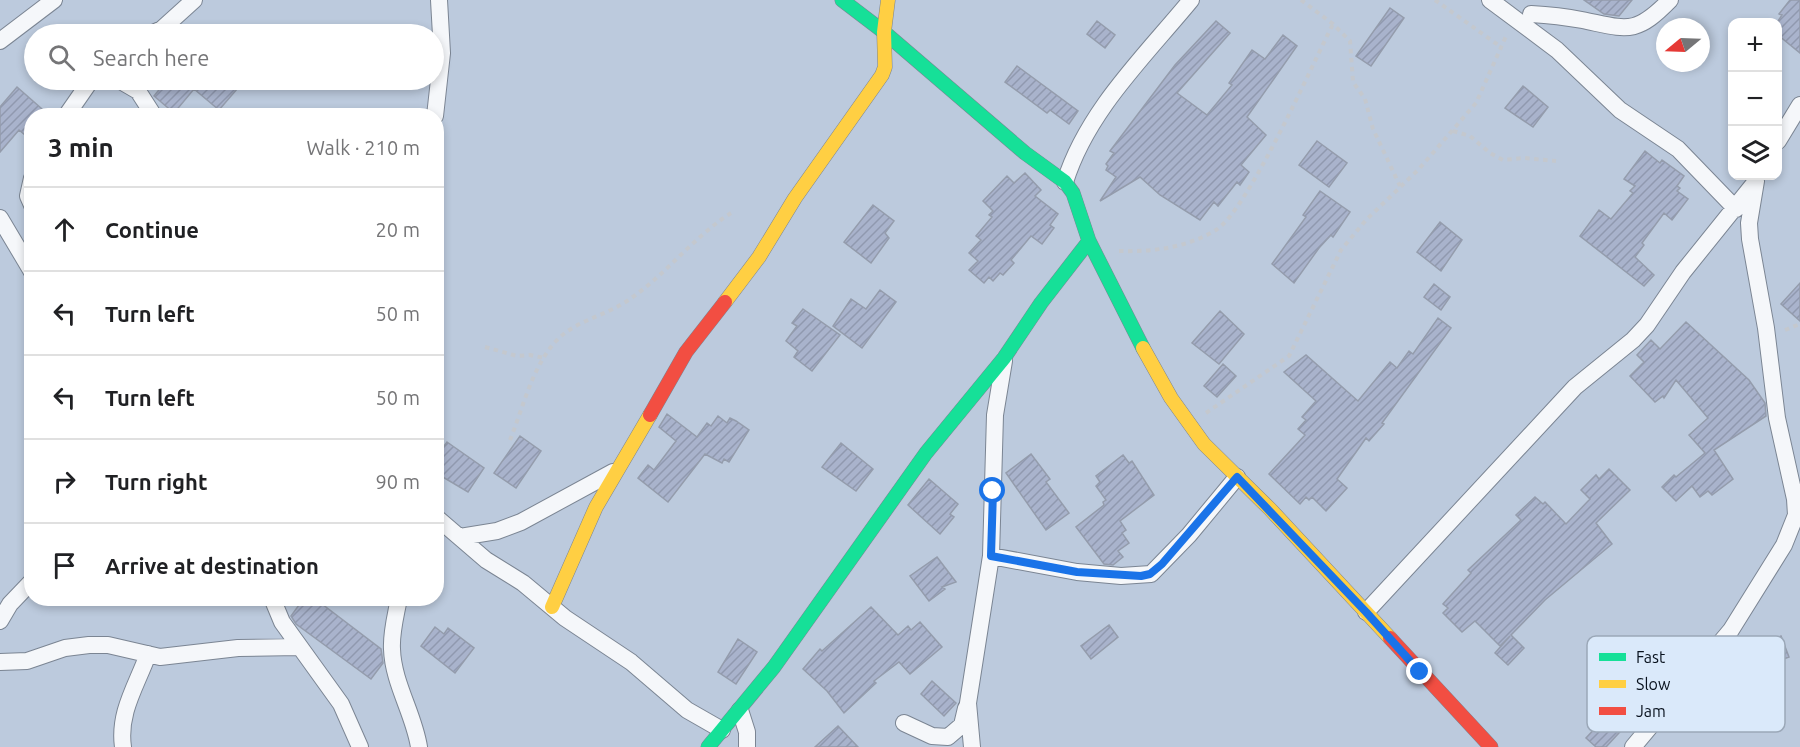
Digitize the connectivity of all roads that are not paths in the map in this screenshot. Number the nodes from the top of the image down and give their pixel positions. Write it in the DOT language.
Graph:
graph roads {
  1 [pos="54,0"];
  2 [pos="194,0"];
  3 [pos="440,0"];
  4 [pos="844,0"];
  5 [pos="888,0"];
  6 [pos="1191,0"];
  7 [pos="1490,0"];
  8 [pos="1670,0"];
  9 [pos="1526,19"];
  10 [pos="168,24"];
  11 [pos="441,24"];
  12 [pos="884,32"];
  13 [pos="0,41"];
  14 [pos="84,90"];
  15 [pos="136,90"];
  16 [pos="438,90"];
  17 [pos="1800,105"];
  18 [pos="72,108"];
  19 [pos="149,108"];
  20 [pos="436,108"];
  21 [pos="1782,134"];
  22 [pos="1757,180"];
  23 [pos="1758,180"];
  24 [pos="1065,182"];
  25 [pos="1736,209"];
  26 [pos="0,218"];
  27 [pos="1092,246"];
  28 [pos="24,258"];
  29 [pos="1004,358"];
  30 [pos="618,468"];
  31 [pos="1237,477"];
  32 [pos="444,524"];
  33 [pos="460,537"];
  34 [pos="991,556"];
  35 [pos="24,589"];
  36 [pos="275,606"];
  37 [pos="398,606"];
  38 [pos="552,608"];
  39 [pos="1366,612"];
  40 [pos="0,621"];
  41 [pos="1726,636"];
  42 [pos="299,647"];
  43 [pos="148,654"];
  44 [pos="0,662"];
  45 [pos="968,703"];
  46 [pos="740,710"];
  47 [pos="904,723"];
  48 [pos="722,730"];
  49 [pos="1646,732"];
  50 [pos="123,747"];
  51 [pos="360,747"];
  52 [pos="419,747"];
  53 [pos="708,747"];
  54 [pos="747,747"];
  55 [pos="972,747"];
  56 [pos="1491,747"];
  57 [pos="1633,747"];
  1 -- 13 [label="street"];
  2 -- 10 [label="street"];
  3 -- 11 [label="street"];
  4 -- 12 [label="street"];
  5 -- 12 [label="street"];
  6 -- 24 [label="street"];
  7 -- 9 [label="street"];
  8 -- 9 [label="street"];
  9 -- 25 [label="street"];
  12 -- 24 [label="street"];
  12 -- 30 [label="street"];
  14 -- 18 [label="street"];
  15 -- 19 [label="street"];
  16 -- 20 [label="street"];
  17 -- 21 [label="street"];
  22 -- 25 [label="street"];
  23 -- 41 [label="street"];
  24 -- 27 [label="street"];
  25 -- 39 [label="street"];
  26 -- 28 [label="street"];
  27 -- 29 [label="street"];
  27 -- 31 [label="street"];
  29 -- 34 [label="street"];
  29 -- 46 [label="street"];
  30 -- 33 [label="street"];
  30 -- 38 [label="street"];
  31 -- 34 [label="street"];
  31 -- 39 [label="street"];
  32 -- 33 [label="street"];
  33 -- 38 [label="street"];
  34 -- 45 [label="street"];
  35 -- 40 [label="street"];
  36 -- 42 [label="street"];
  37 -- 52 [label="street"];
  38 -- 48 [label="street"];
  39 -- 56 [label="street"];
  42 -- 43 [label="street"];
  42 -- 51 [label="street"];
  43 -- 44 [label="street"];
  43 -- 50 [label="street"];
  45 -- 47 [label="street"];
  45 -- 55 [label="street"];
  46 -- 48 [label="street"];
  46 -- 54 [label="street"];
  48 -- 53 [label="street"];
  49 -- 57 [label="street"];
}
